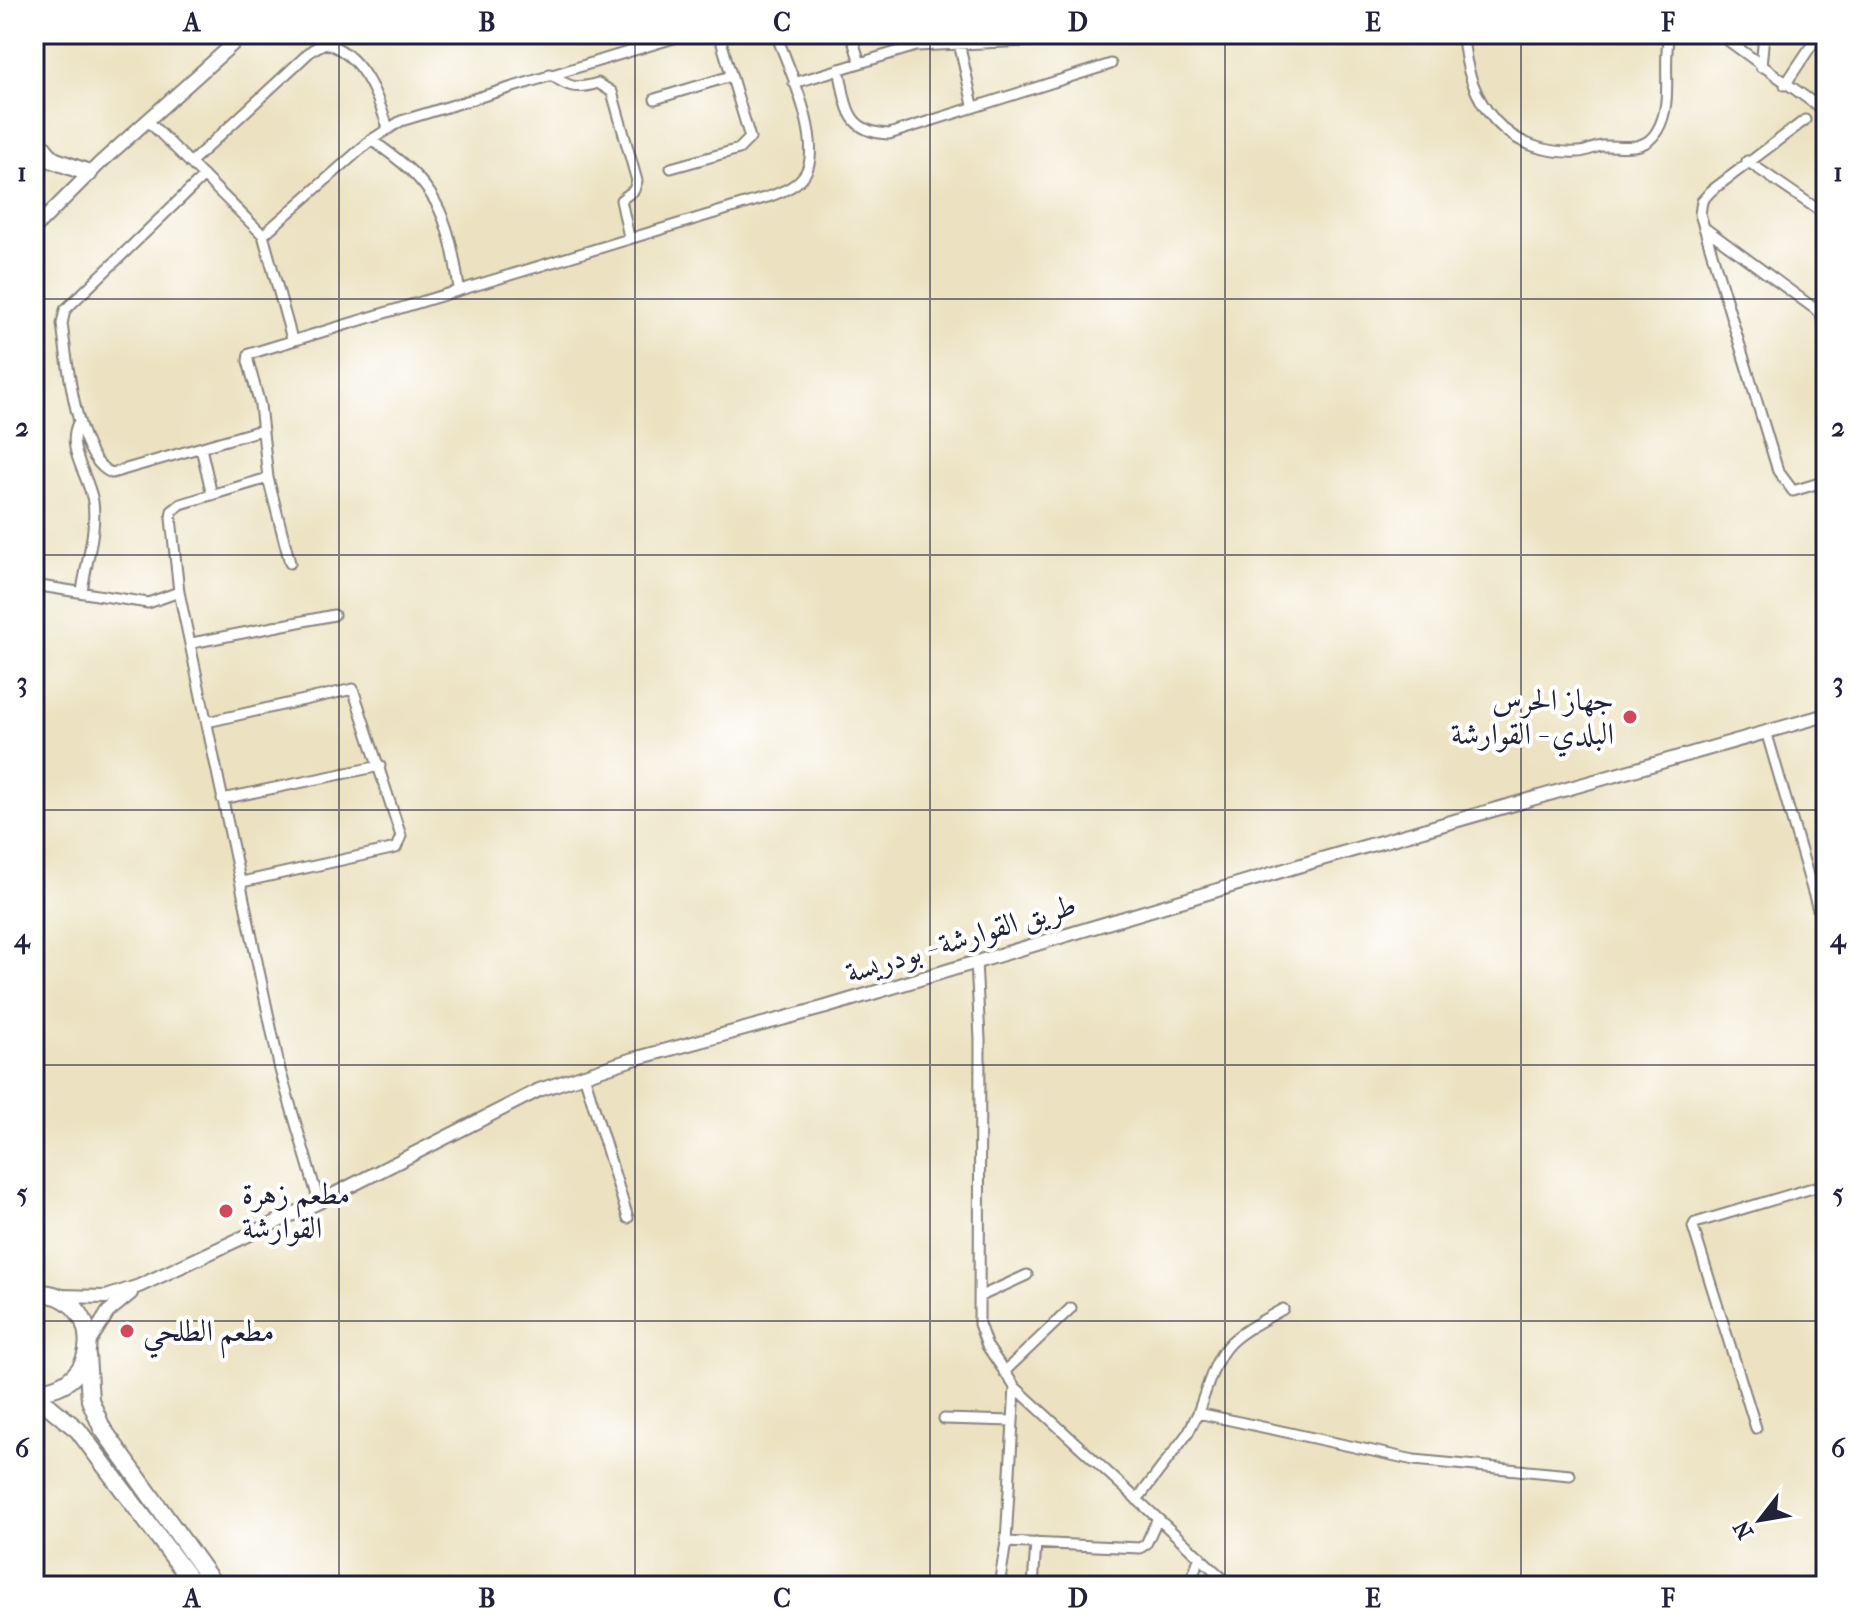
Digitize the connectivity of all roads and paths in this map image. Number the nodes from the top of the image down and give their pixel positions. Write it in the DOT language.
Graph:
graph roads {
  1 [pos="244,34"];
  2 [pos="687,34"];
  3 [pos="719,34"];
  4 [pos="776,34"];
  5 [pos="851,34"];
  6 [pos="1103,34"];
  7 [pos="1463,34"];
  8 [pos="1669,34"];
  9 [pos="1719,34"];
  10 [pos="1764,34"];
  11 [pos="1819,34"];
  12 [pos="1066,36"];
  13 [pos="959,39"];
  14 [pos="860,63"];
  15 [pos="1111,64"];
  16 [pos="1761,67"];
  17 [pos="839,69"];
  18 [pos="550,74"];
  19 [pos="731,76"];
  20 [pos="794,83"];
  21 [pos="1785,85"];
  22 [pos="655,99"];
  23 [pos="973,105"];
  24 [pos="1826,112"];
  25 [pos="1805,120"];
  26 [pos="148,121"];
  27 [pos="388,128"];
  28 [pos="34,137"];
  29 [pos="371,140"];
  30 [pos="1747,161"];
  31 [pos="190,163"];
  32 [pos="671,168"];
  33 [pos="89,173"];
  34 [pos="204,176"];
  35 [pos="1826,215"];
  36 [pos="1705,228"];
  37 [pos="34,229"];
  38 [pos="263,235"];
  39 [pos="629,237"];
  40 [pos="459,288"];
  41 [pos="1824,311"];
  42 [pos="1826,331"];
  43 [pos="292,339"];
  44 [pos="78,423"];
  45 [pos="261,430"];
  46 [pos="201,448"];
  47 [pos="268,478"];
  48 [pos="1826,481"];
  49 [pos="212,495"];
  50 [pos="290,563"];
  51 [pos="34,585"];
  52 [pos="82,591"];
  53 [pos="179,592"];
  54 [pos="334,615"];
  55 [pos="192,643"];
  56 [pos="1826,715"];
  57 [pos="207,722"];
  58 [pos="1766,731"];
  59 [pos="380,766"];
  60 [pos="222,799"];
  61 [pos="242,882"];
  62 [pos="1826,937"];
  63 [pos="976,961"];
  64 [pos="584,1075"];
  65 [pos="1826,1184"];
  66 [pos="319,1202"];
  67 [pos="628,1218"];
  68 [pos="1027,1275"];
  69 [pos="34,1282"];
  70 [pos="139,1286"];
  71 [pos="47,1294"];
  72 [pos="981,1296"];
  73 [pos="1071,1308"];
  74 [pos="1283,1309"];
  75 [pos="88,1349"];
  76 [pos="1004,1372"];
  77 [pos="1015,1387"];
  78 [pos="34,1392"];
  79 [pos="1198,1413"];
  80 [pos="944,1419"];
  81 [pos="1013,1421"];
  82 [pos="1756,1428"];
  83 [pos="1570,1475"];
  84 [pos="1137,1500"];
  85 [pos="1157,1520"];
  86 [pos="1006,1542"];
  87 [pos="1036,1543"];
  88 [pos="1200,1556"];
  89 [pos="1226,1584"];
  90 [pos="195,1586"];
  91 [pos="215,1586"];
  92 [pos="999,1586"];
  93 [pos="1033,1586"];
  94 [pos="1189,1586"];
  1 -- 26 [label="main road"];
  2 -- 18 [label="street"];
  3 -- 19 [label="street"];
  4 -- 20 [label="street"];
  5 -- 14 [label="street"];
  6 -- 12 [label="street"];
  7 -- 8 [label="street"];
  9 -- 16 [label="street"];
  10 -- 16 [label="street"];
  11 -- 21 [label="street"];
  12 -- 13 [label="street"];
  13 -- 14 [label="street"];
  13 -- 23 [label="street"];
  14 -- 17 [label="street"];
  15 -- 23 [label="street"];
  16 -- 21 [label="street"];
  17 -- 20 [label="street"];
  17 -- 23 [label="street"];
  18 -- 27 [label="street"];
  18 -- 39 [label="street"];
  19 -- 22 [label="street"];
  19 -- 32 [label="street"];
  20 -- 39 [label="street"];
  21 -- 24 [label="street"];
  25 -- 30 [label="street"];
  26 -- 31 [label="street"];
  26 -- 33 [label="main road"];
  27 -- 29 [label="street"];
  27 -- 31 [label="street"];
  28 -- 33 [label="highway"];
  29 -- 38 [label="street"];
  29 -- 40 [label="street"];
  30 -- 35 [label="street"];
  30 -- 36 [label="street"];
  31 -- 34 [label="street"];
  33 -- 37 [label="main road"];
  34 -- 38 [label="street"];
  34 -- 44 [label="street"];
  36 -- 41 [label="street"];
  36 -- 48 [label="street"];
  38 -- 43 [label="street"];
  39 -- 40 [label="street"];
  40 -- 43 [label="street"];
  41 -- 42 [label="street"];
  43 -- 45 [label="street"];
  44 -- 46 [label="street"];
  44 -- 52 [label="street"];
  45 -- 46 [label="street"];
  45 -- 47 [label="street"];
  46 -- 49 [label="street"];
  47 -- 49 [label="street"];
  47 -- 50 [label="street"];
  49 -- 53 [label="street"];
  51 -- 52 [label="street"];
  52 -- 53 [label="street"];
  53 -- 55 [label="street"];
  54 -- 55 [label="street"];
  55 -- 57 [label="street"];
  56 -- 58 [label="main road, طريق القوارشة - بودريسة"];
  57 -- 59 [label="street"];
  57 -- 60 [label="street"];
  58 -- 62 [label="street"];
  58 -- 63 [label="main road, طريق القوارشة - بودريسة"];
  59 -- 60 [label="street"];
  59 -- 61 [label="street"];
  60 -- 61 [label="street"];
  61 -- 66 [label="street"];
  63 -- 64 [label="main road, طريق القوارشة - بودريسة"];
  63 -- 72 [label="street"];
  64 -- 66 [label="main road, طريق القوارشة - بودريسة"];
  64 -- 67 [label="street"];
  65 -- 82 [label="street"];
  66 -- 70 [label="main road, طريق القوارشة - بودريسة"];
  68 -- 72 [label="street"];
  69 -- 71 [label="highway"];
  70 -- 71 [label="main road"];
  70 -- 75 [label="main road"];
  71 -- 75 [label="highway"];
  72 -- 76 [label="street"];
  73 -- 76 [label="street"];
  74 -- 79 [label="street"];
  75 -- 78 [label="highway"];
  75 -- 91 [label="highway"];
  76 -- 77 [label="street"];
  77 -- 81 [label="street"];
  77 -- 84 [label="street"];
  78 -- 90 [label="highway"];
  79 -- 83 [label="street"];
  79 -- 84 [label="street"];
  80 -- 81 [label="street"];
  81 -- 86 [label="street"];
  84 -- 85 [label="street"];
  85 -- 87 [label="street"];
  85 -- 88 [label="street"];
  86 -- 87 [label="street"];
  86 -- 92 [label="street"];
  87 -- 93 [label="street"];
  88 -- 89 [label="street"];
  88 -- 94 [label="street"];
}
